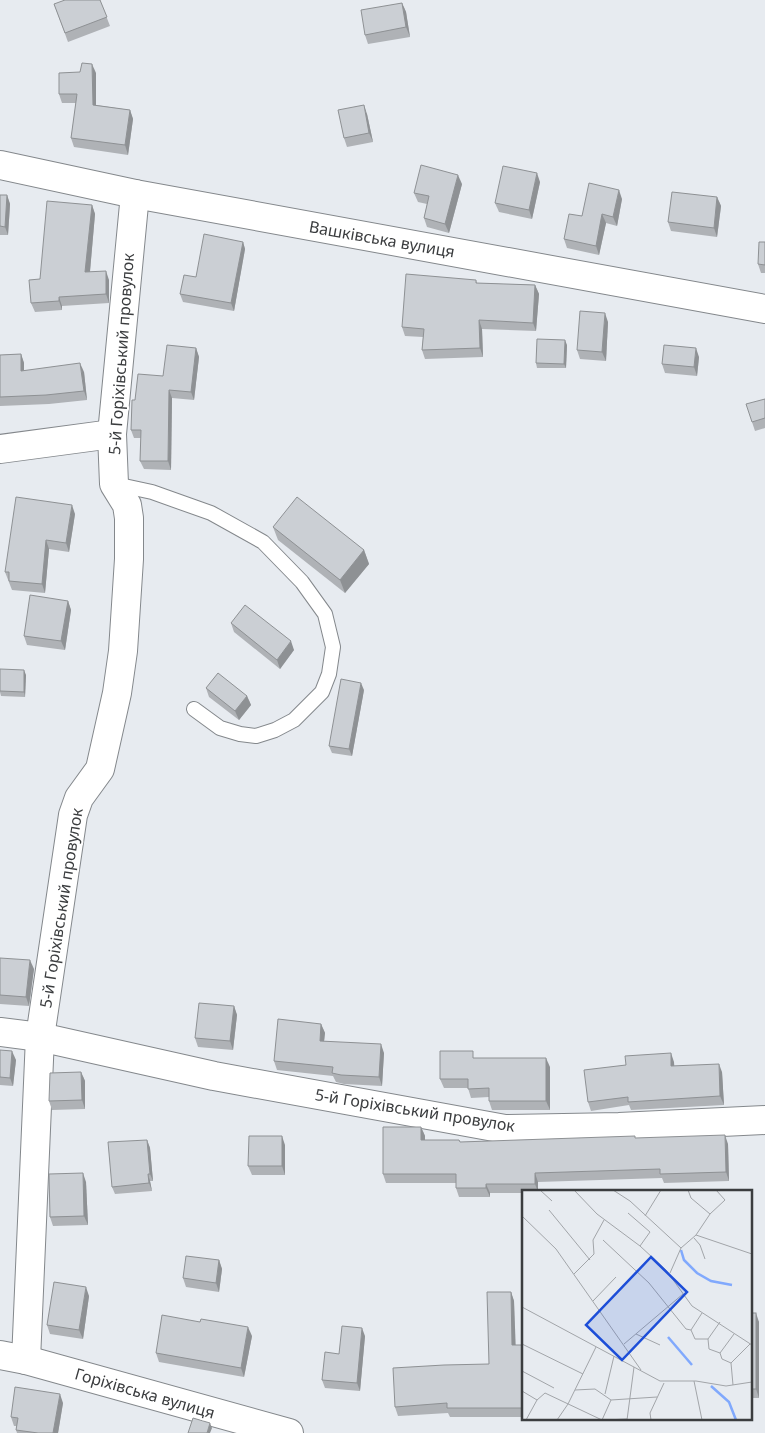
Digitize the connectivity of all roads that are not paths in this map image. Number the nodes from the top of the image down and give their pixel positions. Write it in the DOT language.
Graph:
graph roads {
  1 [pos="0,165"];
  2 [pos="134,194"];
  3 [pos="765,309"];
  4 [pos="112,434"];
  5 [pos="0,449"];
  6 [pos="114,484"];
  7 [pos="194,709"];
  8 [pos="0,1032"];
  9 [pos="40,1037"];
  10 [pos="765,1120"];
  11 [pos="0,1355"];
  12 [pos="26,1360"];
  13 [pos="288,1433"];
  1 -- 2 [label="street, Вашківська вулиця"];
  2 -- 3 [label="street, Вашківська вулиця"];
  2 -- 4 [label="street, 5-й Горіхівський провулок"];
  4 -- 5 [label="street"];
  4 -- 6 [label="street, 5-й Горіхівський провулок"];
  6 -- 7 [label="lane"];
  6 -- 9 [label="street, 5-й Горіхівський провулок"];
  8 -- 9 [label="street"];
  9 -- 10 [label="street, 5-й Горіхівський провулок"];
  9 -- 12 [label="street, 5-й Горіхівський провулок"];
  11 -- 12 [label="street, Горіхівська вулиця"];
  12 -- 13 [label="street, Горіхівська вулиця"];
}
